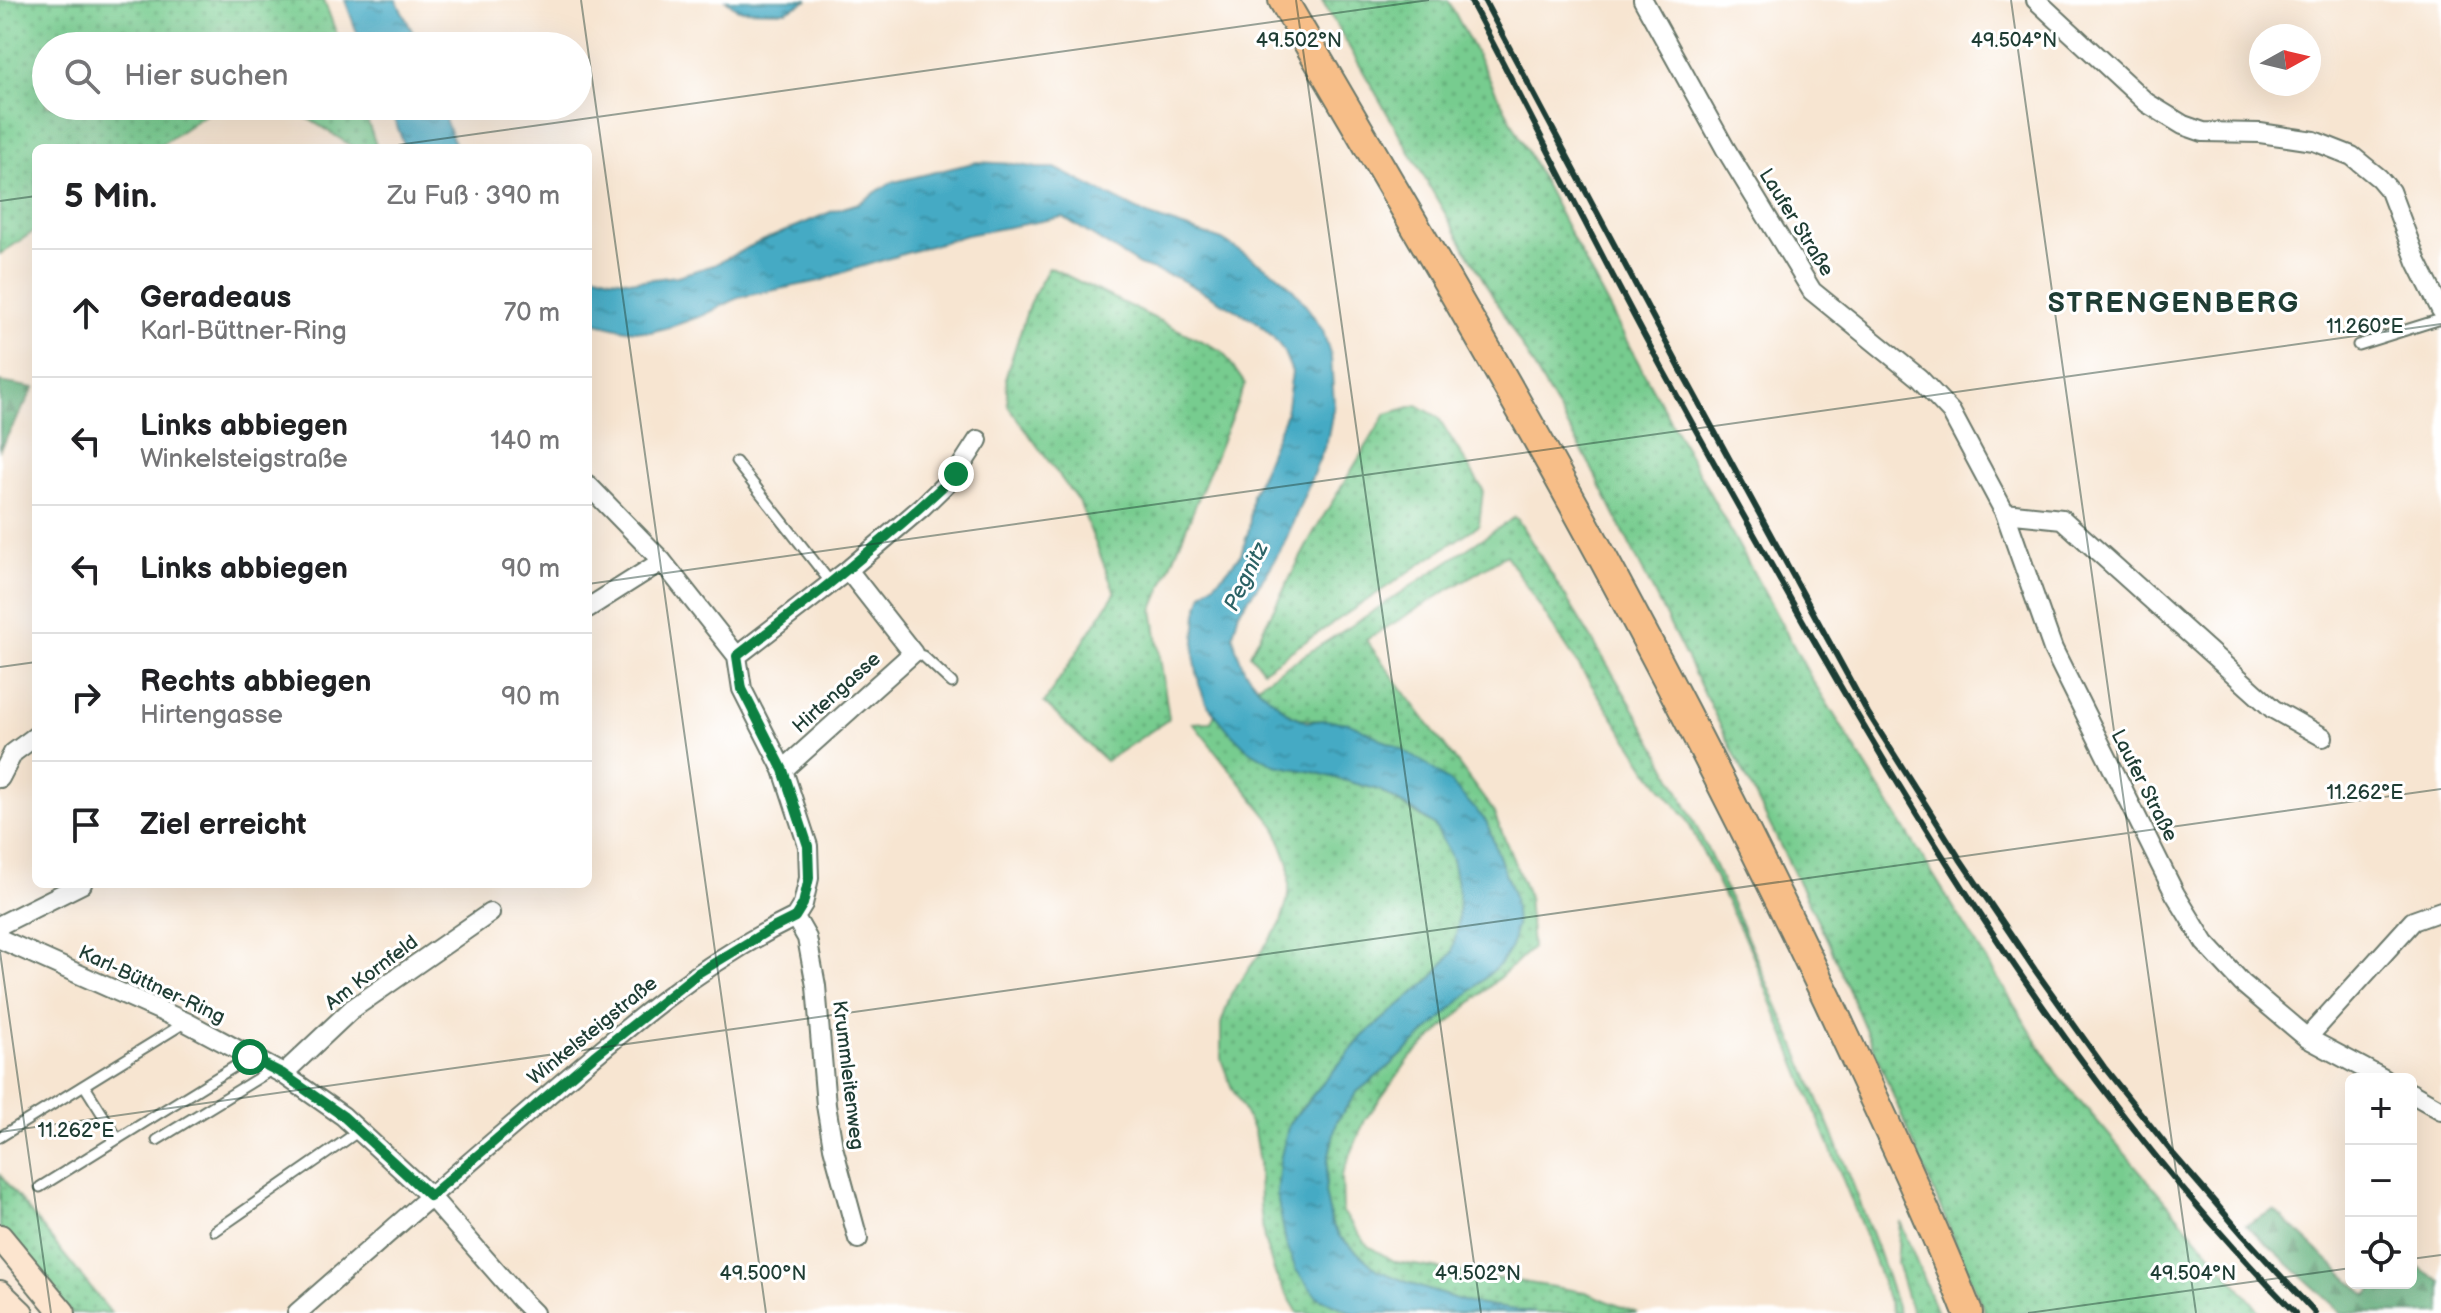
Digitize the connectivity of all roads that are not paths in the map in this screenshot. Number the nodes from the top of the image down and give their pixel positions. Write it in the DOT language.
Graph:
graph roads {
  1 [pos="1283,0"];
  2 [pos="1643,0"];
  3 [pos="2036,0"];
  4 [pos="2441,310"];
  5 [pos="2441,319"];
  6 [pos="2358,345"];
  7 [pos="978,440"];
  8 [pos="736,462"];
  9 [pos="592,489"];
  10 [pos="2005,513"];
  11 [pos="662,561"];
  12 [pos="848,570"];
  13 [pos="831,583"];
  14 [pos="592,605"];
  15 [pos="913,653"];
  16 [pos="737,656"];
  17 [pos="952,683"];
  18 [pos="2323,737"];
  19 [pos="32,739"];
  20 [pos="783,770"];
  21 [pos="0,778"];
  22 [pos="74,888"];
  23 [pos="2441,911"];
  24 [pos="490,913"];
  25 [pos="795,917"];
  26 [pos="0,925"];
  27 [pos="0,939"];
  28 [pos="186,1022"];
  29 [pos="2307,1038"];
  30 [pos="250,1057"];
  31 [pos="278,1072"];
  32 [pos="2373,1073"];
  33 [pos="84,1085"];
  34 [pos="2417,1096"];
  35 [pos="2441,1110"];
  36 [pos="359,1131"];
  37 [pos="0,1137"];
  38 [pos="118,1139"];
  39 [pos="157,1140"];
  40 [pos="40,1187"];
  41 [pos="430,1196"];
  42 [pos="215,1231"];
  43 [pos="0,1237"];
  44 [pos="858,1239"];
  45 [pos="0,1293"];
  46 [pos="21,1313"];
  47 [pos="63,1313"];
  48 [pos="297,1313"];
  49 [pos="534,1313"];
  50 [pos="1968,1313"];
  1 -- 50 [label="main road"];
  2 -- 10 [label="street, Laufer Straße"];
  3 -- 4 [label="street"];
  5 -- 6 [label="lane"];
  7 -- 12 [label="street"];
  8 -- 13 [label="lane"];
  9 -- 11 [label="street"];
  10 -- 18 [label="street"];
  10 -- 29 [label="street, Laufer Straße"];
  11 -- 14 [label="street"];
  11 -- 16 [label="street"];
  12 -- 13 [label="street"];
  12 -- 15 [label="street, Hirtengasse"];
  13 -- 16 [label="street"];
  15 -- 17 [label="lane"];
  15 -- 20 [label="street, Hirtengasse"];
  16 -- 20 [label="street"];
  19 -- 21 [label="street"];
  20 -- 25 [label="street"];
  22 -- 26 [label="street"];
  23 -- 29 [label="street"];
  24 -- 31 [label="street, Am Kornfeld"];
  25 -- 41 [label="street, Winkelsteigstraße"];
  25 -- 44 [label="street, Krummleitenweg"];
  27 -- 28 [label="street, Karl-Büttner-Ring"];
  28 -- 30 [label="street, Karl-Büttner-Ring"];
  28 -- 33 [label="lane"];
  29 -- 32 [label="street, Laufer Straße"];
  30 -- 31 [label="street, Karl-Büttner-Ring"];
  30 -- 38 [label="lane"];
  31 -- 36 [label="street, Karl-Büttner-Ring"];
  31 -- 39 [label="lane"];
  33 -- 37 [label="lane"];
  33 -- 38 [label="lane"];
  34 -- 35 [label="street"];
  36 -- 41 [label="street, Karl-Büttner-Ring"];
  36 -- 42 [label="lane"];
  38 -- 40 [label="lane"];
  41 -- 48 [label="street, Winkelsteigstraße"];
  41 -- 49 [label="street"];
  43 -- 47 [label="main road"];
  45 -- 46 [label="main road"];
}
